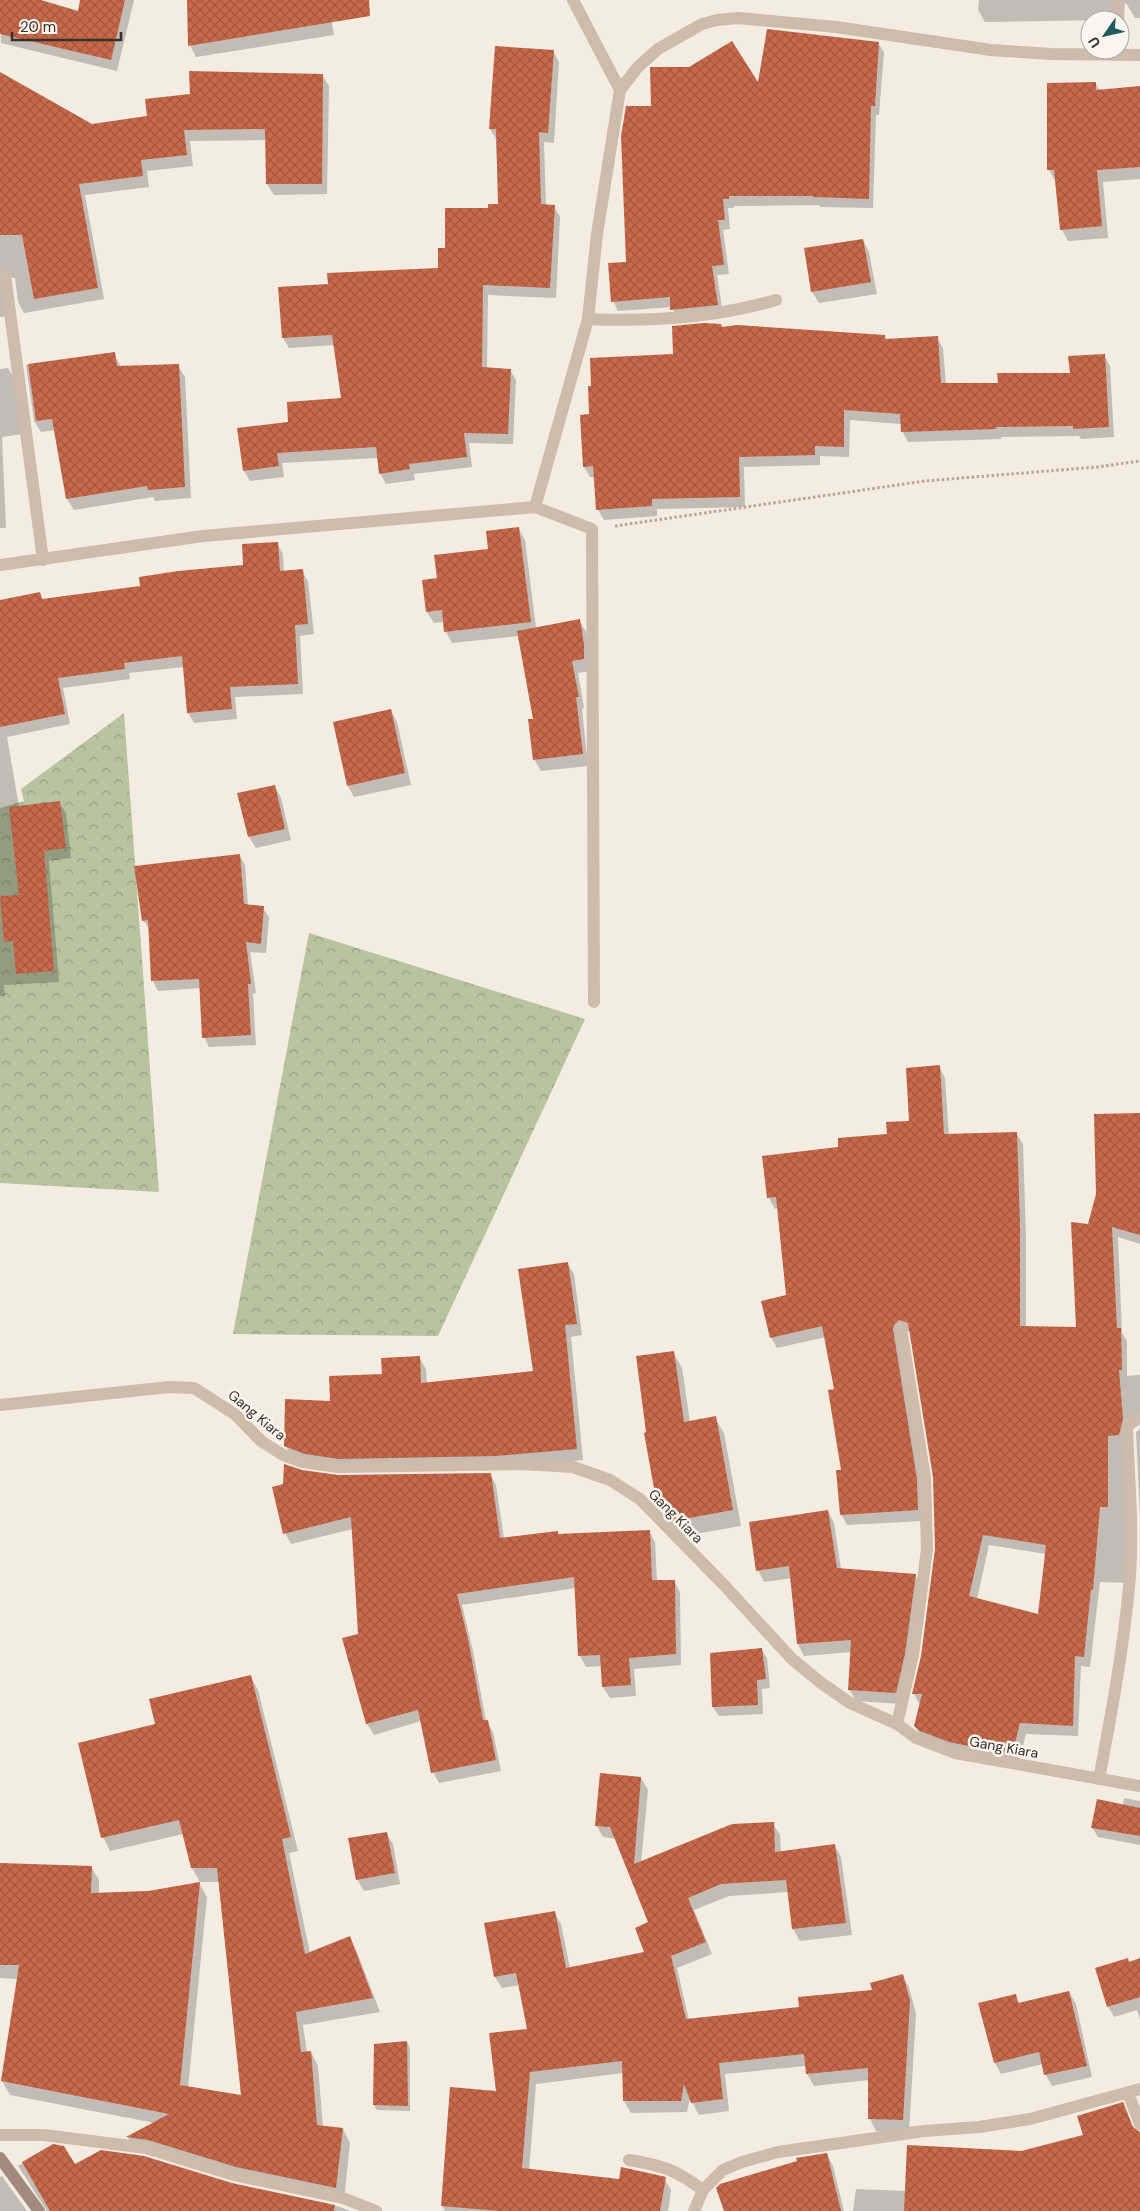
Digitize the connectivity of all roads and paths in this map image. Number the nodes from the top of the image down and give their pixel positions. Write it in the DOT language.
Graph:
graph roads {
  1 [pos="573,0"];
  2 [pos="1080,53"];
  3 [pos="620,90"];
  4 [pos="5,275"];
  5 [pos="776,300"];
  6 [pos="588,319"];
  7 [pos="1140,461"];
  8 [pos="535,507"];
  9 [pos="592,529"];
  10 [pos="42,560"];
  11 [pos="0,565"];
  12 [pos="594,1002"];
  13 [pos="901,1328"];
  14 [pos="0,1405"];
  15 [pos="1140,1418"];
  16 [pos="897,1724"];
  17 [pos="1099,1780"];
  18 [pos="1140,1786"];
  19 [pos="1134,2091"];
  20 [pos="1140,2124"];
  21 [pos="0,2135"];
  22 [pos="0,2158"];
  23 [pos="629,2160"];
  24 [pos="703,2190"];
  25 [pos="39,2211"];
  26 [pos="376,2211"];
  27 [pos="694,2211"];
  1 -- 3 [label="street"];
  2 -- 3 [label="street"];
  3 -- 6 [label="street"];
  4 -- 10 [label="street"];
  5 -- 6 [label="street"];
  6 -- 8 [label="street"];
  7 -- 9 [label="path"];
  8 -- 9 [label="street"];
  8 -- 10 [label="street"];
  9 -- 12 [label="street"];
  10 -- 11 [label="street"];
  13 -- 16 [label="street"];
  14 -- 16 [label="street, Gang Kiara"];
  15 -- 17 [label="street"];
  16 -- 17 [label="street, Gang Kiara"];
  17 -- 18 [label="street, Gang Kiara"];
  19 -- 20 [label="street"];
  19 -- 24 [label="street"];
  21 -- 26 [label="street"];
  22 -- 25 [label="main road"];
  23 -- 24 [label="street"];
  24 -- 27 [label="street"];
}
